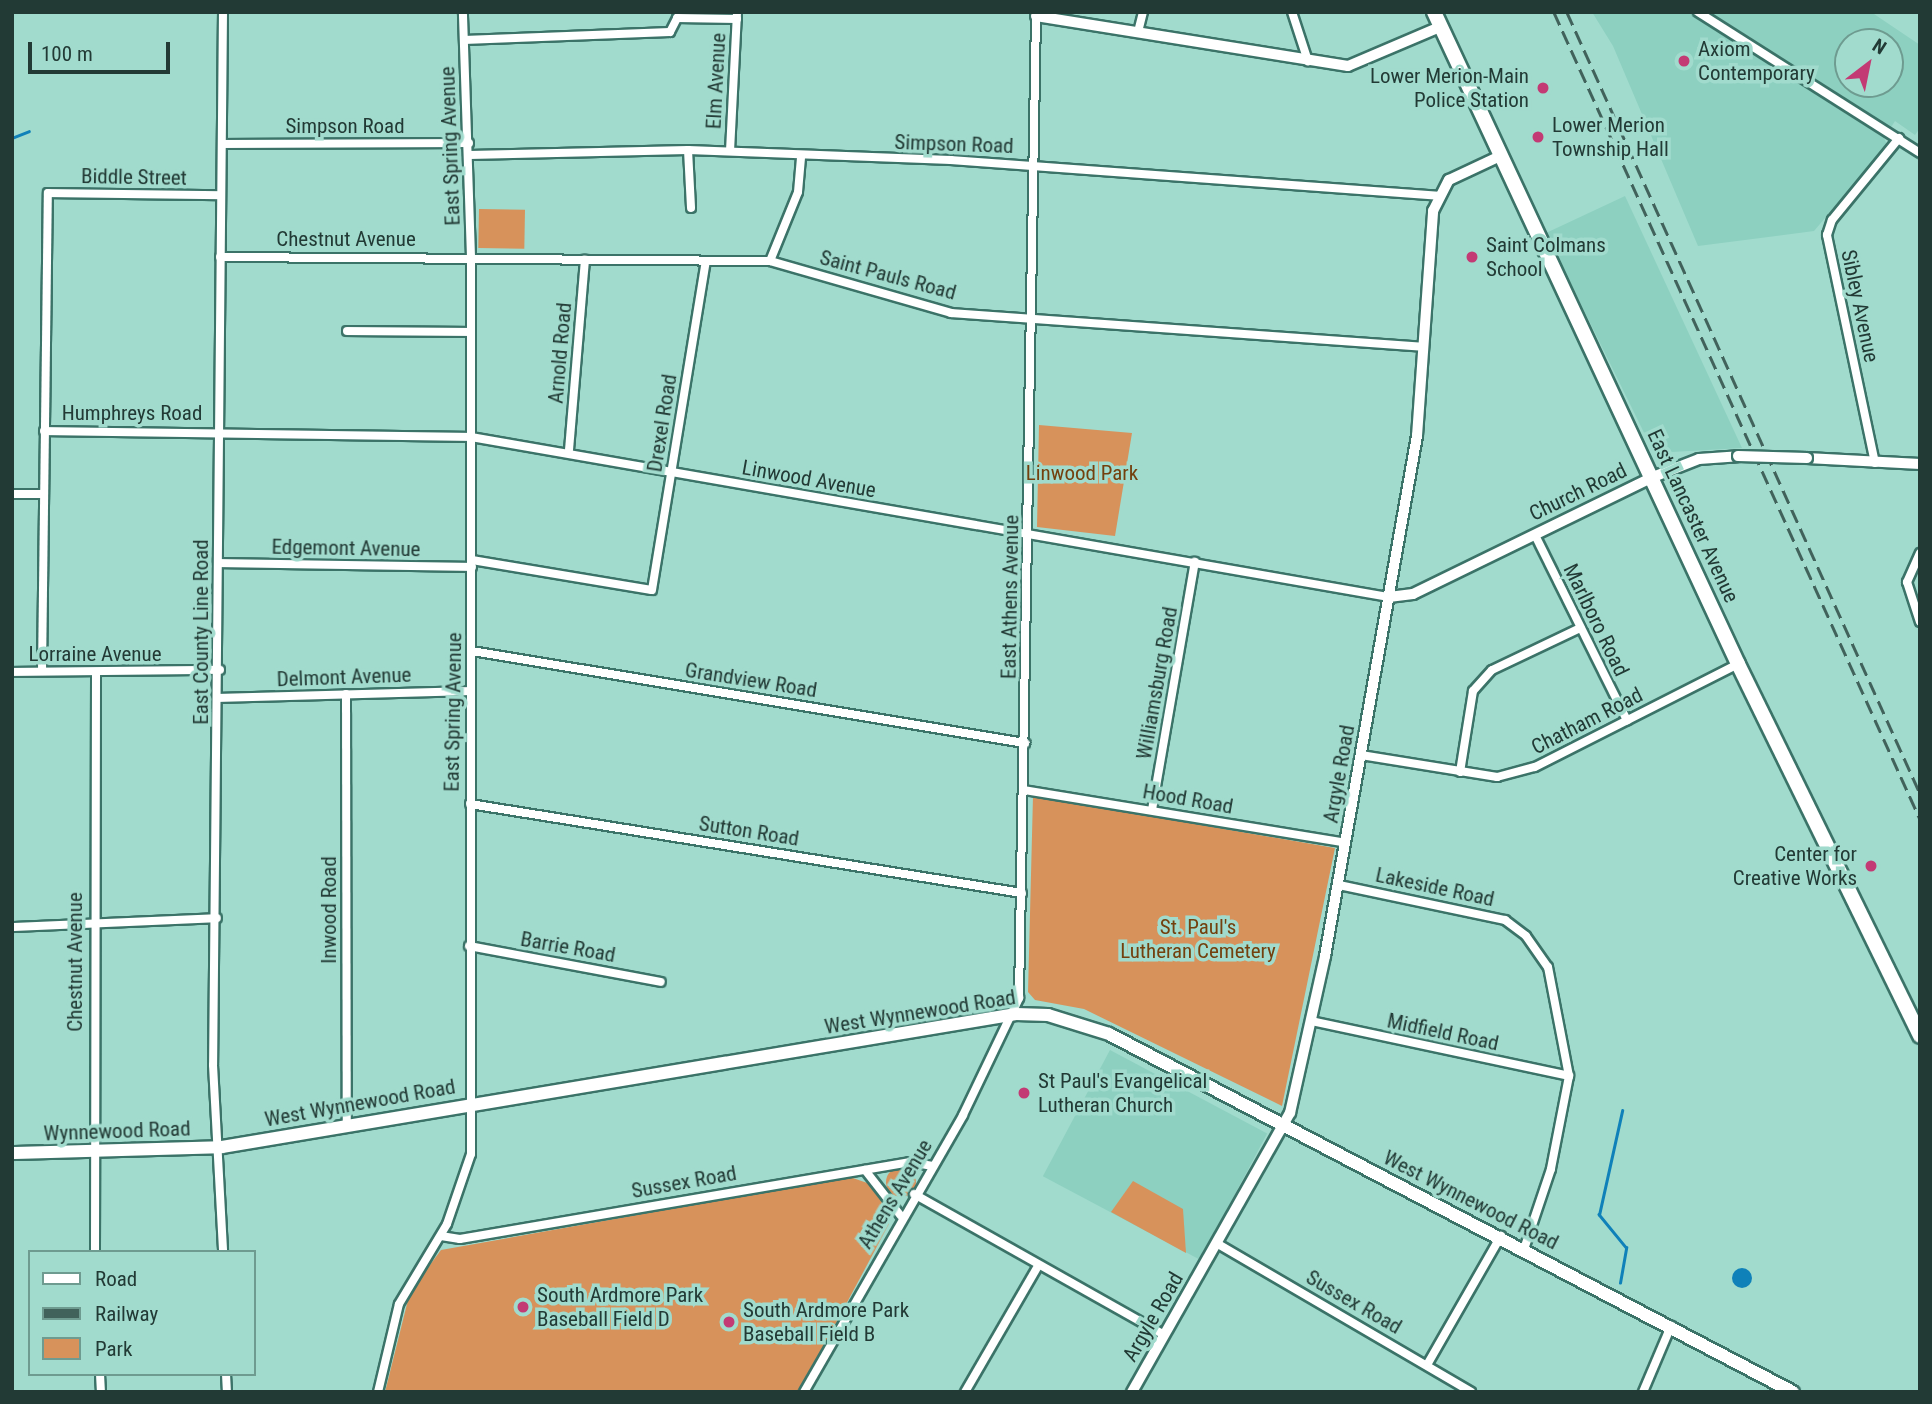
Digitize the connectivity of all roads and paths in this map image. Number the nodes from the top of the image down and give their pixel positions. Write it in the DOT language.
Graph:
graph roads {
  1 [pos="223,12"];
  2 [pos="463,12"];
  3 [pos="1143,12"];
  4 [pos="1292,12"];
  5 [pos="1434,12"];
  6 [pos="1698,12"];
  7 [pos="1036,14"];
  8 [pos="737,15"];
  9 [pos="1440,27"];
  10 [pos="1138,32"];
  11 [pos="464,40"];
  12 [pos="1308,61"];
  13 [pos="1899,138"];
  14 [pos="469,143"];
  15 [pos="222,144"];
  16 [pos="688,150"];
  17 [pos="730,151"];
  18 [pos="1920,153"];
  19 [pos="469,155"];
  20 [pos="801,156"];
  21 [pos="1500,156"];
  22 [pos="1035,164"];
  23 [pos="219,195"];
  24 [pos="1438,196"];
  25 [pos="691,208"];
  26 [pos="220,257"];
  27 [pos="471,257"];
  28 [pos="585,260"];
  29 [pos="770,261"];
  30 [pos="706,262"];
  31 [pos="1032,316"];
  32 [pos="347,331"];
  33 [pos="471,332"];
  34 [pos="1422,347"];
  35 [pos="221,430"];
  36 [pos="44,431"];
  37 [pos="471,437"];
  38 [pos="569,450"];
  39 [pos="1875,463"];
  40 [pos="1920,464"];
  41 [pos="671,474"];
  42 [pos="1653,477"];
  43 [pos="12,494"];
  44 [pos="43,494"];
  45 [pos="1028,534"];
  46 [pos="1535,535"];
  47 [pos="1920,554"];
  48 [pos="1195,562"];
  49 [pos="219,563"];
  50 [pos="471,564"];
  51 [pos="652,590"];
  52 [pos="1388,597"];
  53 [pos="1920,622"];
  54 [pos="1580,628"];
  55 [pos="472,651"];
  56 [pos="1738,664"];
  57 [pos="220,670"];
  58 [pos="12,671"];
  59 [pos="42,671"];
  60 [pos="96,673"];
  61 [pos="468,691"];
  62 [pos="346,694"];
  63 [pos="220,698"];
  64 [pos="1627,720"];
  65 [pos="1025,743"];
  66 [pos="1361,755"];
  67 [pos="1460,772"];
  68 [pos="1024,790"];
  69 [pos="470,804"];
  70 [pos="1152,810"];
  71 [pos="1346,843"];
  72 [pos="1339,885"];
  73 [pos="1022,893"];
  74 [pos="217,918"];
  75 [pos="92,921"];
  76 [pos="12,927"];
  77 [pos="469,946"];
  78 [pos="661,982"];
  79 [pos="1016,1014"];
  80 [pos="1311,1021"];
  81 [pos="1920,1035"];
  82 [pos="1569,1076"];
  83 [pos="472,1103"];
  84 [pos="1284,1125"];
  85 [pos="347,1126"];
  86 [pos="222,1147"];
  87 [pos="91,1150"];
  88 [pos="12,1153"];
  89 [pos="933,1166"];
  90 [pos="865,1170"];
  91 [pos="914,1194"];
  92 [pos="901,1216"];
  93 [pos="1501,1236"];
  94 [pos="441,1237"];
  95 [pos="1218,1244"];
  96 [pos="1524,1249"];
  97 [pos="95,1250"];
  98 [pos="223,1250"];
  99 [pos="1037,1268"];
  100 [pos="1671,1326"];
  101 [pos="1164,1335"];
  102 [pos="1427,1365"];
  103 [pos="378,1392"];
  104 [pos="804,1392"];
  105 [pos="965,1392"];
  106 [pos="1132,1392"];
  107 [pos="1471,1392"];
  108 [pos="1643,1392"];
  109 [pos="1793,1392"];
  1 -- 15 [label="street, East County Line Road"];
  2 -- 11 [label="street, East Spring Avenue"];
  3 -- 10 [label="street"];
  4 -- 12 [label="street"];
  5 -- 9 [label="highway, East Lancaster Avenue"];
  6 -- 13 [label="street"];
  7 -- 10 [label="street"];
  7 -- 22 [label="street, East Athens Avenue"];
  8 -- 11 [label="street"];
  8 -- 17 [label="street, Elm Avenue"];
  9 -- 12 [label="street"];
  9 -- 21 [label="highway, East Lancaster Avenue"];
  10 -- 12 [label="street"];
  11 -- 14 [label="street, East Spring Avenue"];
  13 -- 18 [label="street"];
  13 -- 39 [label="street, Sibley Avenue"];
  14 -- 15 [label="street, Simpson Road"];
  14 -- 19 [label="street, East Spring Avenue"];
  15 -- 23 [label="street, East County Line Road"];
  16 -- 17 [label="street, Simpson Road"];
  16 -- 19 [label="street, Simpson Road"];
  16 -- 25 [label="street"];
  17 -- 20 [label="street, Simpson Road"];
  19 -- 27 [label="street, East Spring Avenue"];
  20 -- 22 [label="street, Simpson Road"];
  20 -- 29 [label="street"];
  21 -- 24 [label="street"];
  21 -- 42 [label="highway, East Lancaster Avenue"];
  22 -- 24 [label="street, Simpson Road"];
  22 -- 31 [label="street, East Athens Avenue"];
  23 -- 26 [label="street, East County Line Road"];
  23 -- 36 [label="street, Biddle Street"];
  24 -- 34 [label="street, Argyle Road"];
  26 -- 27 [label="street, Chestnut Avenue"];
  26 -- 35 [label="street, East County Line Road"];
  27 -- 28 [label="street, Saint Pauls Road"];
  27 -- 33 [label="street, East Spring Avenue"];
  28 -- 30 [label="street, Saint Pauls Road"];
  28 -- 38 [label="street, Arnold Road"];
  29 -- 30 [label="street, Saint Pauls Road"];
  29 -- 31 [label="street, Saint Pauls Road"];
  30 -- 41 [label="street, Drexel Road"];
  31 -- 34 [label="street, Saint Pauls Road"];
  31 -- 45 [label="street, East Athens Avenue"];
  32 -- 33 [label="street"];
  33 -- 37 [label="street, East Spring Avenue"];
  34 -- 52 [label="street, Argyle Road"];
  35 -- 36 [label="street, Humphreys Road"];
  35 -- 37 [label="street, Linwood Avenue"];
  35 -- 49 [label="street, East County Line Road"];
  36 -- 44 [label="street"];
  37 -- 38 [label="street, Linwood Avenue"];
  37 -- 50 [label="street, East Spring Avenue"];
  38 -- 41 [label="street, Linwood Avenue"];
  39 -- 40 [label="street, Church Road"];
  39 -- 42 [label="street, Church Road, bridge"];
  41 -- 45 [label="street, Linwood Avenue"];
  41 -- 51 [label="street, Drexel Road"];
  42 -- 46 [label="street, Church Road"];
  42 -- 56 [label="highway, East Lancaster Avenue"];
  43 -- 44 [label="street"];
  44 -- 59 [label="street"];
  45 -- 48 [label="street, Linwood Avenue"];
  45 -- 65 [label="street, East Athens Avenue"];
  46 -- 52 [label="street, Church Road"];
  46 -- 54 [label="street, Marlboro Road"];
  47 -- 53 [label="street"];
  48 -- 52 [label="street, Linwood Avenue"];
  48 -- 70 [label="street, Williamsburg Road"];
  49 -- 50 [label="street, Edgemont Avenue"];
  49 -- 57 [label="street, East County Line Road"];
  50 -- 51 [label="street, Edgemont Avenue"];
  50 -- 55 [label="street, East Spring Avenue"];
  52 -- 66 [label="street, Argyle Road"];
  54 -- 64 [label="street, Marlboro Road"];
  54 -- 67 [label="street"];
  55 -- 61 [label="street, East Spring Avenue"];
  55 -- 65 [label="street, Grandview Road"];
  56 -- 64 [label="street, Chatham Road"];
  56 -- 81 [label="highway, East Lancaster Avenue"];
  57 -- 60 [label="street, Lorraine Avenue"];
  57 -- 63 [label="street, East County Line Road"];
  58 -- 59 [label="street, Lorraine Avenue"];
  59 -- 60 [label="street, Lorraine Avenue"];
  60 -- 75 [label="street, Chestnut Avenue"];
  61 -- 62 [label="street, Delmont Avenue"];
  61 -- 69 [label="street, East Spring Avenue"];
  62 -- 63 [label="street, Delmont Avenue"];
  62 -- 85 [label="street, Inwood Road"];
  63 -- 74 [label="street, East County Line Road"];
  64 -- 67 [label="street, Chatham Road"];
  65 -- 68 [label="street, East Athens Avenue"];
  66 -- 67 [label="street, Chatham Road"];
  66 -- 71 [label="street, Argyle Road"];
  68 -- 70 [label="street, Hood Road"];
  68 -- 73 [label="street, East Athens Avenue"];
  69 -- 73 [label="street, Sutton Road"];
  69 -- 77 [label="street, East Spring Avenue"];
  70 -- 71 [label="street, Hood Road"];
  71 -- 72 [label="street, Argyle Road"];
  72 -- 80 [label="street, Argyle Road"];
  72 -- 82 [label="street, Lakeside Road"];
  73 -- 79 [label="street, East Athens Avenue"];
  74 -- 75 [label="street"];
  74 -- 86 [label="street, East County Line Road"];
  75 -- 76 [label="street"];
  75 -- 87 [label="street, Chestnut Avenue"];
  77 -- 78 [label="street, Barrie Road"];
  77 -- 83 [label="street, East Spring Avenue"];
  79 -- 83 [label="main road, West Wynnewood Road"];
  79 -- 84 [label="main road, West Wynnewood Road"];
  79 -- 89 [label="street, Athens Avenue"];
  80 -- 82 [label="street, Midfield Road"];
  80 -- 84 [label="street, Argyle Road"];
  82 -- 96 [label="street, Lakeside Road"];
  83 -- 85 [label="main road, West Wynnewood Road"];
  83 -- 94 [label="street, East Spring Avenue"];
  84 -- 93 [label="main road, West Wynnewood Road"];
  84 -- 95 [label="street, Argyle Road"];
  85 -- 86 [label="main road, West Wynnewood Road"];
  86 -- 87 [label="main road, Wynnewood Road"];
  86 -- 98 [label="street, East County Line Road"];
  87 -- 88 [label="main road, Wynnewood Road"];
  87 -- 97 [label="street, Chestnut Avenue"];
  89 -- 90 [label="street, Sussex Road"];
  89 -- 91 [label="street, Athens Avenue"];
  90 -- 92 [label="street"];
  90 -- 94 [label="street, Sussex Road"];
  91 -- 92 [label="street, Athens Avenue"];
  91 -- 99 [label="street"];
  92 -- 104 [label="street, Athens Avenue"];
  93 -- 96 [label="main road, West Wynnewood Road"];
  93 -- 102 [label="street"];
  94 -- 103 [label="street, East Spring Avenue"];
  95 -- 101 [label="street, Argyle Road"];
  95 -- 102 [label="street, Sussex Road"];
  96 -- 100 [label="main road, West Wynnewood Road"];
  99 -- 101 [label="street"];
  99 -- 105 [label="street"];
  100 -- 108 [label="street"];
  100 -- 109 [label="main road, West Wynnewood Road"];
  101 -- 106 [label="street, Argyle Road"];
  102 -- 107 [label="street, Sussex Road"];
}
